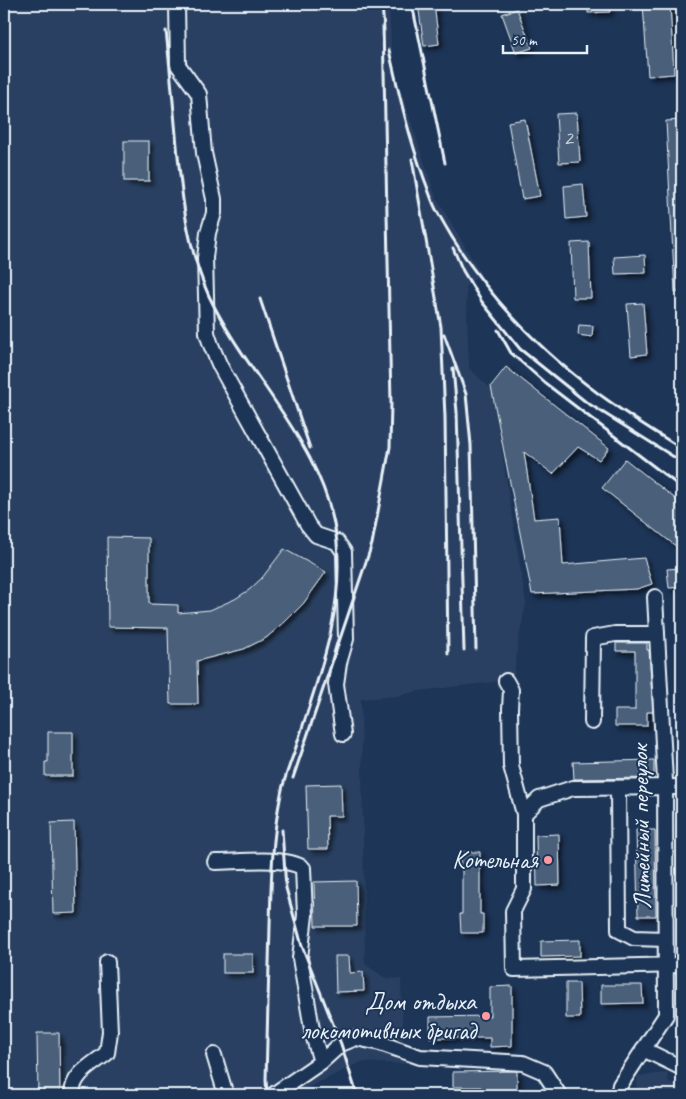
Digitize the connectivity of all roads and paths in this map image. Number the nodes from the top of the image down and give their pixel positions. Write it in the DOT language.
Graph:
graph roads {
  1 [pos="177,4"];
  2 [pos="655,597"];
  3 [pos="657,634"];
  4 [pos="506,681"];
  5 [pos="592,722"];
  6 [pos="344,734"];
  7 [pos="682,787"];
  8 [pos="618,788"];
  9 [pos="665,788"];
  10 [pos="524,814"];
  11 [pos="215,862"];
  12 [pos="665,939"];
  13 [pos="107,962"];
  14 [pos="665,966"];
  15 [pos="682,966"];
  16 [pos="643,1049"];
  17 [pos="214,1055"];
  18 [pos="322,1062"];
  19 [pos="682,1068"];
  20 [pos="72,1095"];
  21 [pos="226,1095"];
  22 [pos="273,1095"];
  23 [pos="559,1095"];
  24 [pos="618,1095"];
  1 -- 6 [label="street"];
  2 -- 3 [label="street, Литейный переулок"];
  3 -- 5 [label="street"];
  3 -- 9 [label="street, Литейный переулок"];
  4 -- 10 [label="street"];
  7 -- 9 [label="street"];
  8 -- 9 [label="street"];
  8 -- 10 [label="street"];
  8 -- 12 [label="street"];
  9 -- 12 [label="street, Литейный переулок"];
  10 -- 14 [label="street"];
  11 -- 18 [label="street"];
  12 -- 14 [label="street, Литейный переулок"];
  13 -- 20 [label="street"];
  14 -- 15 [label="street"];
  14 -- 16 [label="street, Литейный переулок"];
  16 -- 19 [label="street"];
  16 -- 24 [label="street, Литейный переулок"];
  17 -- 21 [label="street"];
  18 -- 22 [label="street"];
  18 -- 23 [label="street"];
}
